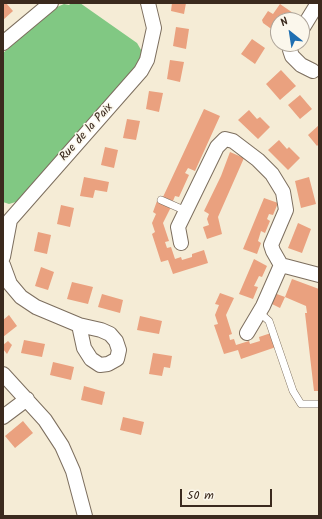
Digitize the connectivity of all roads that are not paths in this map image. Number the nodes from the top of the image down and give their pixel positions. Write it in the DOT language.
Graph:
graph roads {
  1 [pos="52,3"];
  2 [pos="148,3"];
  3 [pos="318,3"];
  4 [pos="310,16"];
  5 [pos="3,44"];
  6 [pos="291,52"];
  7 [pos="313,71"];
  8 [pos="161,200"];
  9 [pos="186,211"];
  10 [pos="6,216"];
  11 [pos="181,243"];
  12 [pos="3,256"];
  13 [pos="3,265"];
  14 [pos="281,265"];
  15 [pos="319,275"];
  16 [pos="6,287"];
  17 [pos="259,312"];
  18 [pos="79,325"];
  19 [pos="247,333"];
  20 [pos="3,374"];
  21 [pos="27,398"];
  22 [pos="319,404"];
  23 [pos="3,417"];
  24 [pos="85,516"];
  1 -- 5 [label="street"];
  2 -- 10 [label="street, Rue de la Paix"];
  3 -- 4 [label="street"];
  6 -- 7 [label="street"];
  8 -- 9 [label="lane"];
  9 -- 11 [label="street"];
  9 -- 14 [label="street"];
  10 -- 12 [label="street, Rue de la Paix"];
  13 -- 16 [label="street"];
  14 -- 15 [label="street"];
  14 -- 17 [label="street"];
  16 -- 18 [label="street"];
  17 -- 19 [label="street"];
  17 -- 22 [label="lane"];
  20 -- 21 [label="street"];
  21 -- 23 [label="street"];
  21 -- 24 [label="street"];
}
